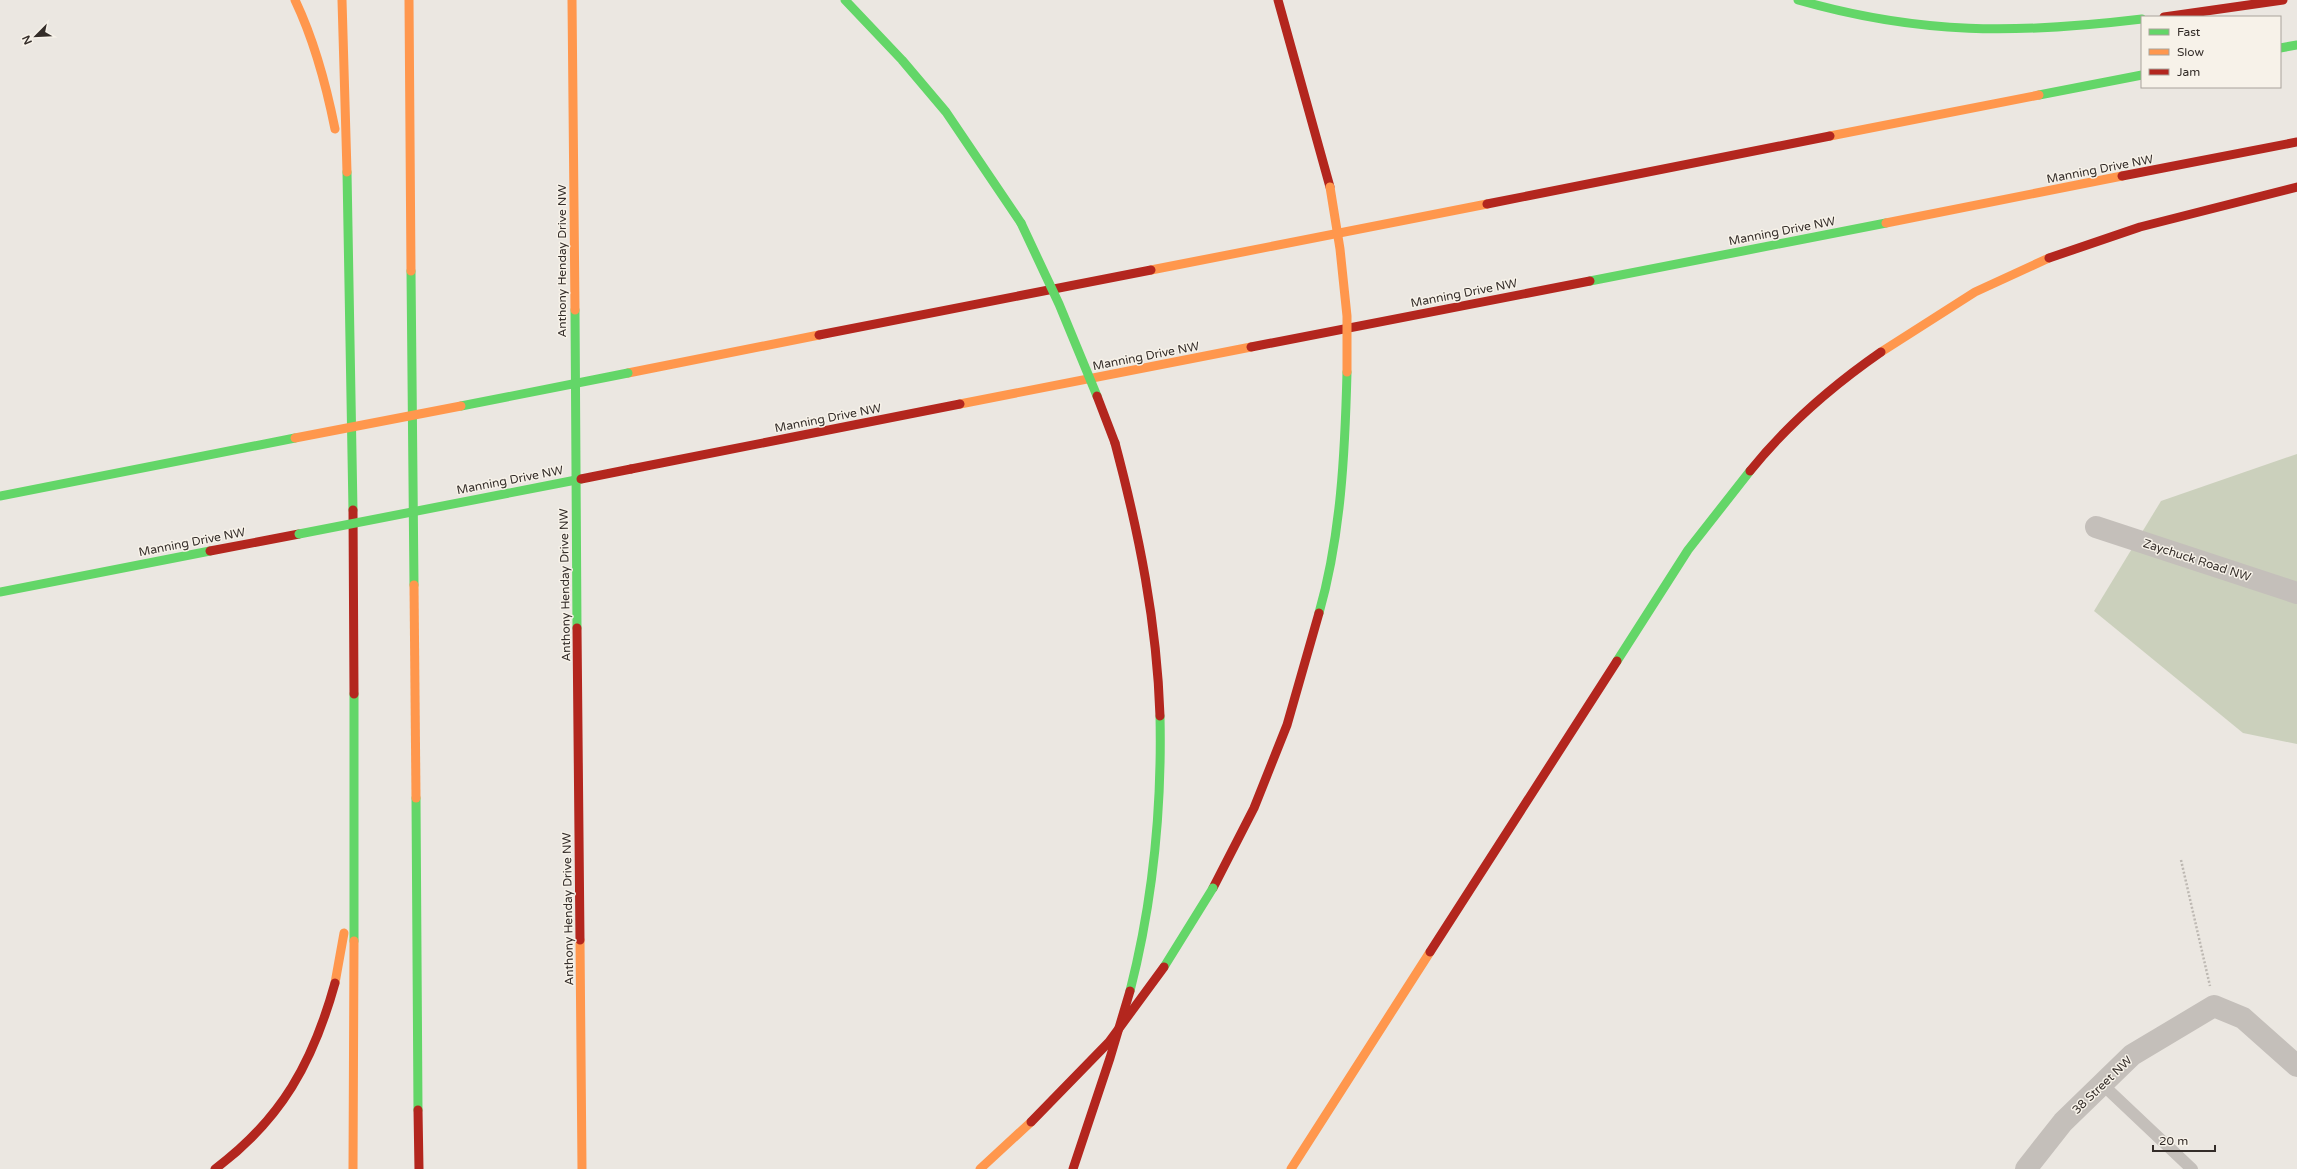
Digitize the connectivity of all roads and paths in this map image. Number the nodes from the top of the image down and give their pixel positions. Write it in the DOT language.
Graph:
graph roads {
  1 [pos="295,0"];
  2 [pos="342,0"];
  3 [pos="409,0"];
  4 [pos="572,0"];
  5 [pos="845,0"];
  6 [pos="1278,0"];
  7 [pos="1798,0"];
  8 [pos="2283,0"];
  9 [pos="2171,16"];
  10 [pos="2141,19"];
  11 [pos="2297,45"];
  12 [pos="2281,48"];
  13 [pos="2141,75"];
  14 [pos="2297,142"];
  15 [pos="2297,187"];
  16 [pos="348,199"];
  17 [pos="83,479"];
  18 [pos="23,482"];
  19 [pos="0,496"];
  20 [pos="2096,527"];
  21 [pos="52,582"];
  22 [pos="0,592"];
  23 [pos="2297,593"];
  24 [pos="0,600"];
  25 [pos="354,838"];
  26 [pos="2181,860"];
  27 [pos="2214,1006"];
  28 [pos="2297,1066"];
  29 [pos="2102,1084"];
  30 [pos="215,1169"];
  31 [pos="353,1169"];
  32 [pos="419,1169"];
  33 [pos="582,1169"];
  34 [pos="980,1169"];
  35 [pos="1073,1169"];
  36 [pos="1292,1169"];
  37 [pos="2026,1169"];
  38 [pos="2192,1169"];
  1 -- 16 [label="highway"];
  2 -- 16 [label="highway"];
  3 -- 32 [label="highway"];
  4 -- 33 [label="highway, Anthony Henday Drive NW"];
  5 -- 35 [label="highway, bridge"];
  6 -- 34 [label="highway, bridge"];
  7 -- 10 [label="highway"];
  8 -- 9 [label="highway"];
  11 -- 12 [label="highway"];
  13 -- 17 [label="highway, bridge"];
  14 -- 21 [label="highway, Manning Drive NW, bridge"];
  15 -- 36 [label="highway"];
  16 -- 25 [label="highway"];
  17 -- 18 [label="highway"];
  17 -- 19 [label="highway"];
  20 -- 23 [label="street, Zaychuck Road NW"];
  21 -- 22 [label="highway, Manning Drive NW"];
  21 -- 24 [label="highway"];
  25 -- 30 [label="highway"];
  25 -- 31 [label="highway"];
  26 -- 27 [label="path"];
  27 -- 28 [label="street"];
  27 -- 29 [label="street, 38 Street NW"];
  29 -- 37 [label="street, 38 Street NW"];
  29 -- 38 [label="lane"];
}
